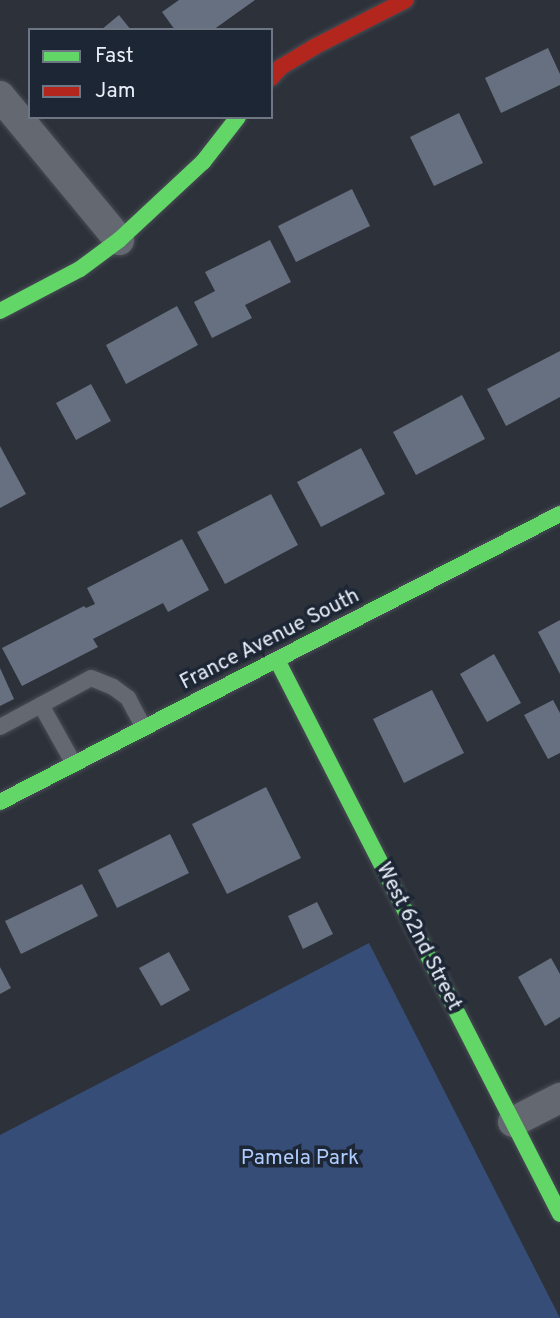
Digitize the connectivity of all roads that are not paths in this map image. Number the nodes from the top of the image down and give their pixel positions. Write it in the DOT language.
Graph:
graph roads {
  1 [pos="406,0"];
  2 [pos="273,76"];
  3 [pos="0,96"];
  4 [pos="237,119"];
  5 [pos="119,240"];
  6 [pos="0,311"];
  7 [pos="560,514"];
  8 [pos="277,660"];
  9 [pos="41,705"];
  10 [pos="0,727"];
  11 [pos="144,728"];
  12 [pos="74,764"];
  13 [pos="1,798"];
  14 [pos="560,1098"];
  15 [pos="513,1122"];
  16 [pos="560,1214"];
  1 -- 2 [label="street"];
  3 -- 5 [label="street"];
  4 -- 5 [label="street"];
  5 -- 6 [label="street"];
  7 -- 8 [label="street, France Avenue South"];
  8 -- 11 [label="street, France Avenue South"];
  8 -- 15 [label="street, West 62nd Street"];
  9 -- 10 [label="lane"];
  9 -- 11 [label="lane"];
  9 -- 12 [label="lane"];
  11 -- 12 [label="street, France Avenue South"];
  12 -- 13 [label="street, France Avenue South"];
  14 -- 15 [label="street"];
  15 -- 16 [label="street, West 62nd Street"];
}
